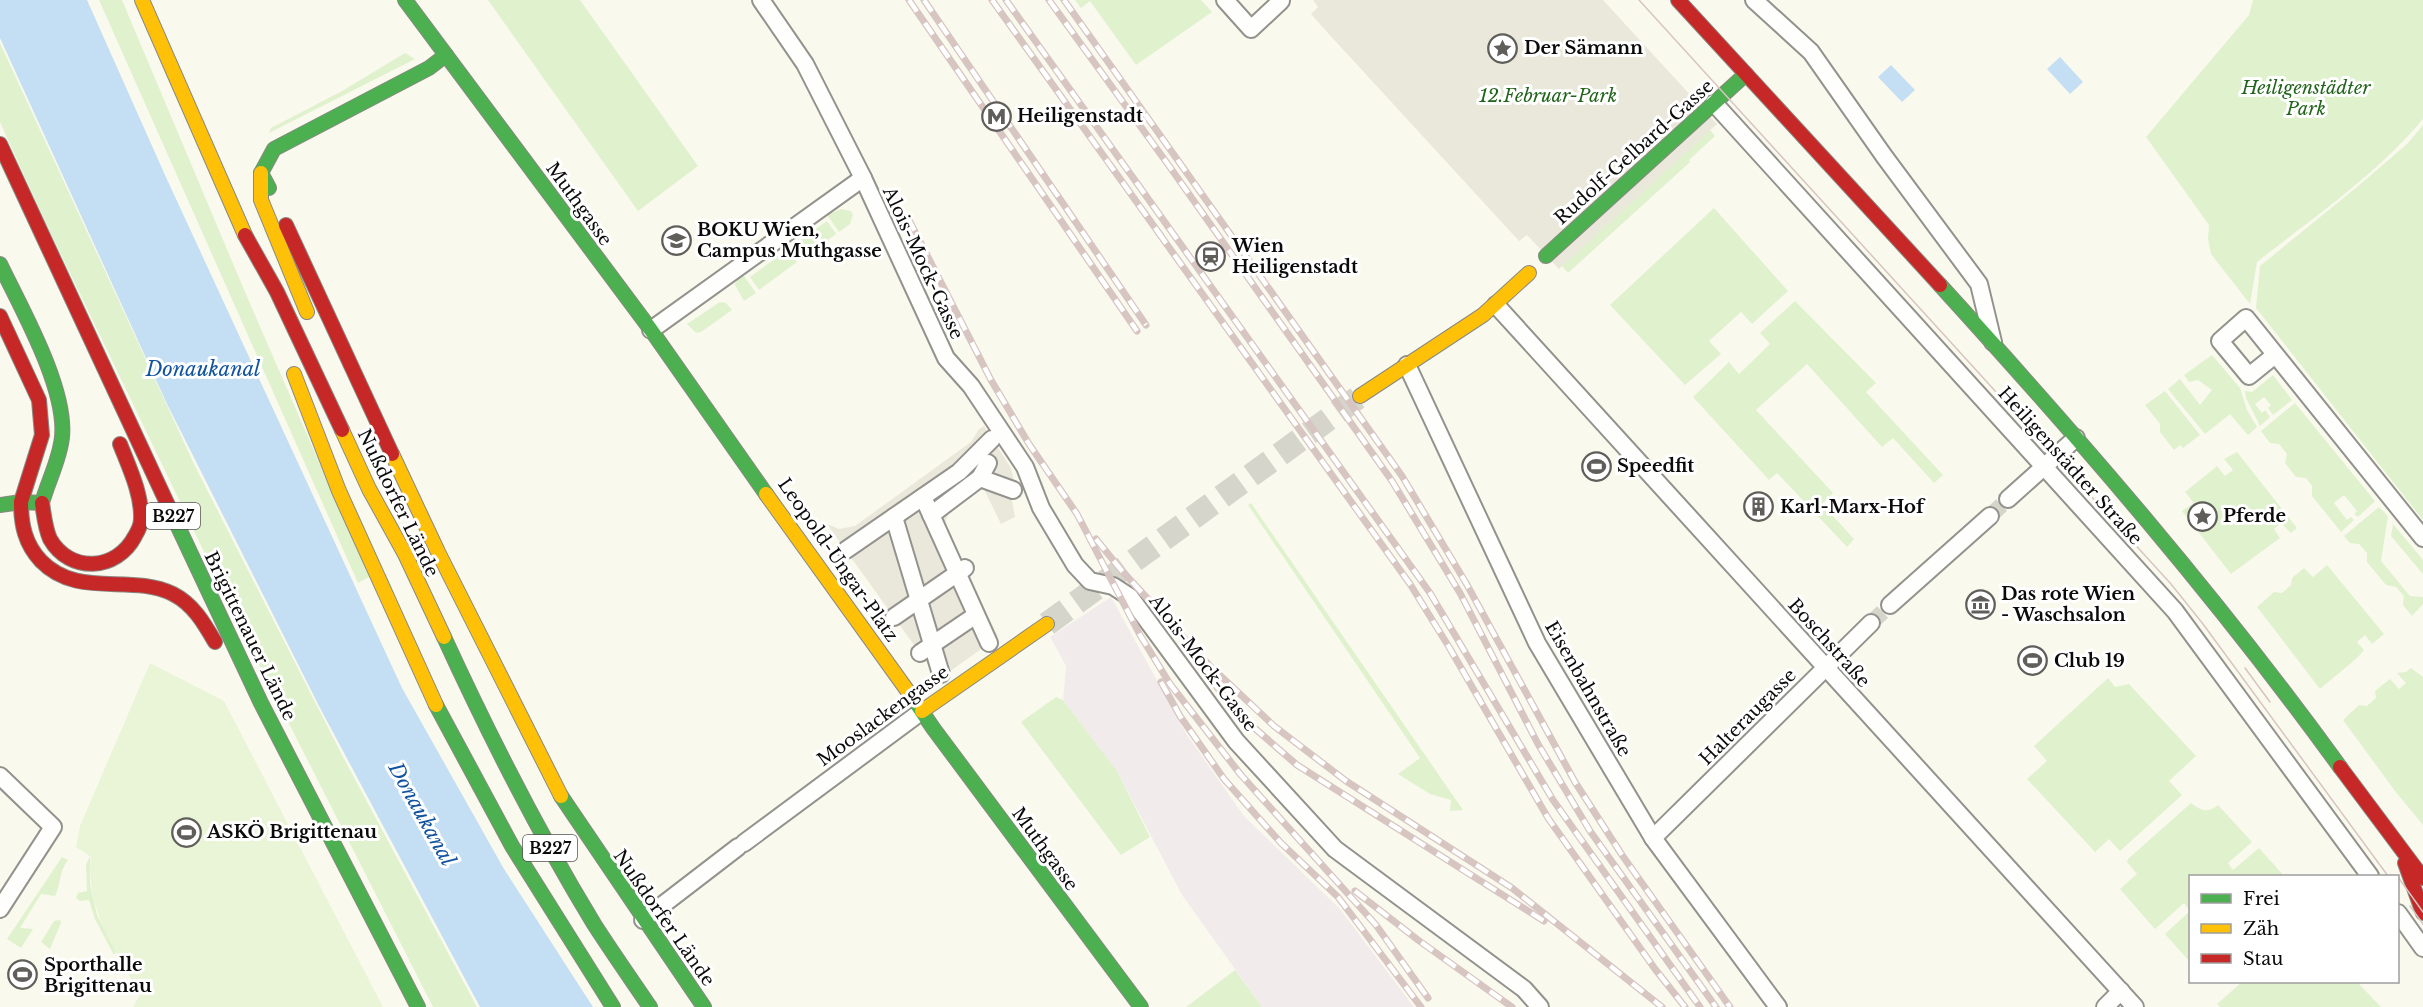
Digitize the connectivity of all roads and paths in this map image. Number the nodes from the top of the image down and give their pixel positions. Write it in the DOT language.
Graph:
graph roads {
  1 [pos="142,0"];
  2 [pos="405,0"];
  3 [pos="761,0"];
  4 [pos="1225,0"];
  5 [pos="1678,0"];
  6 [pos="1754,0"];
  7 [pos="1281,1"];
  8 [pos="446,55"];
  9 [pos="1746,74"];
  10 [pos="1714,103"];
  11 [pos="0,144"];
  12 [pos="261,173"];
  13 [pos="862,178"];
  14 [pos="237,219"];
  15 [pos="1546,256"];
  16 [pos="0,264"];
  17 [pos="1529,273"];
  18 [pos="1496,304"];
  19 [pos="269,309"];
  20 [pos="0,316"];
  21 [pos="310,321"];
  22 [pos="85,330"];
  23 [pos="651,330"];
  24 [pos="1993,343"];
  25 [pos="2275,355"];
  26 [pos="83,356"];
  27 [pos="290,362"];
  28 [pos="1407,365"];
  29 [pos="1360,396"];
  30 [pos="723,431"];
  31 [pos="115,433"];
  32 [pos="2076,438"];
  33 [pos="372,462"];
  34 [pos="2045,466"];
  35 [pos="980,478"];
  36 [pos="1013,490"];
  37 [pos="923,497"];
  38 [pos="2008,499"];
  39 [pos="21,502"];
  40 [pos="42,503"];
  41 [pos="0,505"];
  42 [pos="932,515"];
  43 [pos="1990,516"];
  44 [pos="894,517"];
  45 [pos="2423,538"];
  46 [pos="846,550"];
  47 [pos="405,554"];
  48 [pos="962,570"];
  49 [pos="919,600"];
  50 [pos="1890,605"];
  51 [pos="976,615"];
  52 [pos="894,617"];
  53 [pos="1871,623"];
  54 [pos="1047,624"];
  55 [pos="989,643"];
  56 [pos="926,649"];
  57 [pos="222,656"];
  58 [pos="1825,667"];
  59 [pos="941,674"];
  60 [pos="232,675"];
  61 [pos="261,703"];
  62 [pos="922,711"];
  63 [pos="509,769"];
  64 [pos="0,776"];
  65 [pos="1653,838"];
  66 [pos="2398,847"];
  67 [pos="2369,875"];
  68 [pos="2423,878"];
  69 [pos="588,886"];
  70 [pos="0,909"];
  71 [pos="2423,913"];
  72 [pos="2399,916"];
  73 [pos="643,920"];
  74 [pos="2423,948"];
  75 [pos="2121,991"];
  76 [pos="418,1007"];
  77 [pos="613,1007"];
  78 [pos="650,1007"];
  79 [pos="704,1007"];
  80 [pos="1140,1007"];
  81 [pos="1540,1007"];
  82 [pos="1778,1007"];
  83 [pos="2105,1007"];
  84 [pos="2135,1007"];
  1 -- 14 [label="main road, Nußdorfer Lände / B227"];
  2 -- 8 [label="main road, Muthgasse"];
  3 -- 13 [label="street, Alois-Mock-Gasse"];
  4 -- 7 [label="street"];
  5 -- 9 [label="main road, Heiligenstädter Straße"];
  6 -- 24 [label="street, Heiligenstädter Straße"];
  8 -- 12 [label="main road"];
  8 -- 23 [label="main road, Muthgasse"];
  9 -- 10 [label="main road, Rudolf-Gelbard-Gasse"];
  9 -- 24 [label="main road, Heiligenstädter Straße"];
  10 -- 15 [label="main road, Rudolf-Gelbard-Gasse"];
  10 -- 34 [label="street, Heiligenstädter Straße"];
  11 -- 22 [label="main road, Brigittenauer Lände / B227"];
  12 -- 21 [label="main road"];
  12 -- 73 [label="main road, Nußdorfer Lände"];
  13 -- 23 [label="street"];
  13 -- 81 [label="street, Alois-Mock-Gasse"];
  14 -- 19 [label="main road"];
  14 -- 47 [label="main road, Nußdorfer Lände / B227"];
  16 -- 40 [label="main road"];
  17 -- 18 [label="main road"];
  18 -- 28 [label="main road"];
  18 -- 58 [label="street, Boschstraße"];
  20 -- 39 [label="main road"];
  22 -- 26 [label="main road"];
  22 -- 61 [label="main road, Brigittenauer Lände / B227"];
  23 -- 30 [label="main road, Muthgasse"];
  24 -- 32 [label="main road, Heiligenstädter Straße"];
  25 -- 45 [label="street"];
  27 -- 77 [label="main road"];
  28 -- 29 [label="main road"];
  28 -- 65 [label="street, Eisenbahnstraße"];
  30 -- 62 [label="main road, Leopold-Ungar-Platz"];
  31 -- 40 [label="main road"];
  32 -- 34 [label="street"];
  32 -- 66 [label="main road, Heiligenstädter Straße"];
  33 -- 47 [label="main road"];
  34 -- 38 [label="street"];
  34 -- 67 [label="street, Heiligenstädter Straße"];
  35 -- 36 [label="street"];
  35 -- 37 [label="street, Leopold-Ungar-Platz"];
  35 -- 42 [label="street"];
  37 -- 42 [label="street"];
  37 -- 44 [label="street, Leopold-Ungar-Platz"];
  39 -- 40 [label="main road"];
  39 -- 41 [label="main road"];
  39 -- 57 [label="main road"];
  42 -- 48 [label="street"];
  43 -- 50 [label="street"];
  44 -- 46 [label="street, Leopold-Ungar-Platz"];
  44 -- 49 [label="street, Leopold-Ungar-Platz"];
  47 -- 63 [label="main road, Nußdorfer Lände / B227"];
  48 -- 49 [label="street, Leopold-Ungar-Platz"];
  48 -- 51 [label="street"];
  49 -- 52 [label="street, Leopold-Ungar-Platz"];
  49 -- 56 [label="street, Leopold-Ungar-Platz"];
  51 -- 55 [label="street"];
  51 -- 56 [label="street"];
  53 -- 58 [label="street, Halteraugasse"];
  54 -- 62 [label="main road, Mooslackengasse"];
  56 -- 59 [label="street, Leopold-Ungar-Platz"];
  58 -- 65 [label="street, Halteraugasse"];
  58 -- 75 [label="street, Boschstraße"];
  60 -- 61 [label="main road"];
  61 -- 76 [label="main road, Brigittenauer Lände / B227"];
  62 -- 73 [label="street, Mooslackengasse"];
  62 -- 80 [label="main road, Muthgasse"];
  63 -- 69 [label="main road"];
  63 -- 78 [label="main road, Nußdorfer Lände / B227"];
  64 -- 70 [label="street"];
  65 -- 82 [label="street, Eisenbahnstraße"];
  66 -- 68 [label="main road, Heiligenstädter Straße"];
  66 -- 71 [label="main road, Heiligenstädter Straße"];
  72 -- 74 [label="street"];
  73 -- 79 [label="main road, Nußdorfer Lände"];
  75 -- 83 [label="street"];
  75 -- 84 [label="street, Boschstraße"];
}
